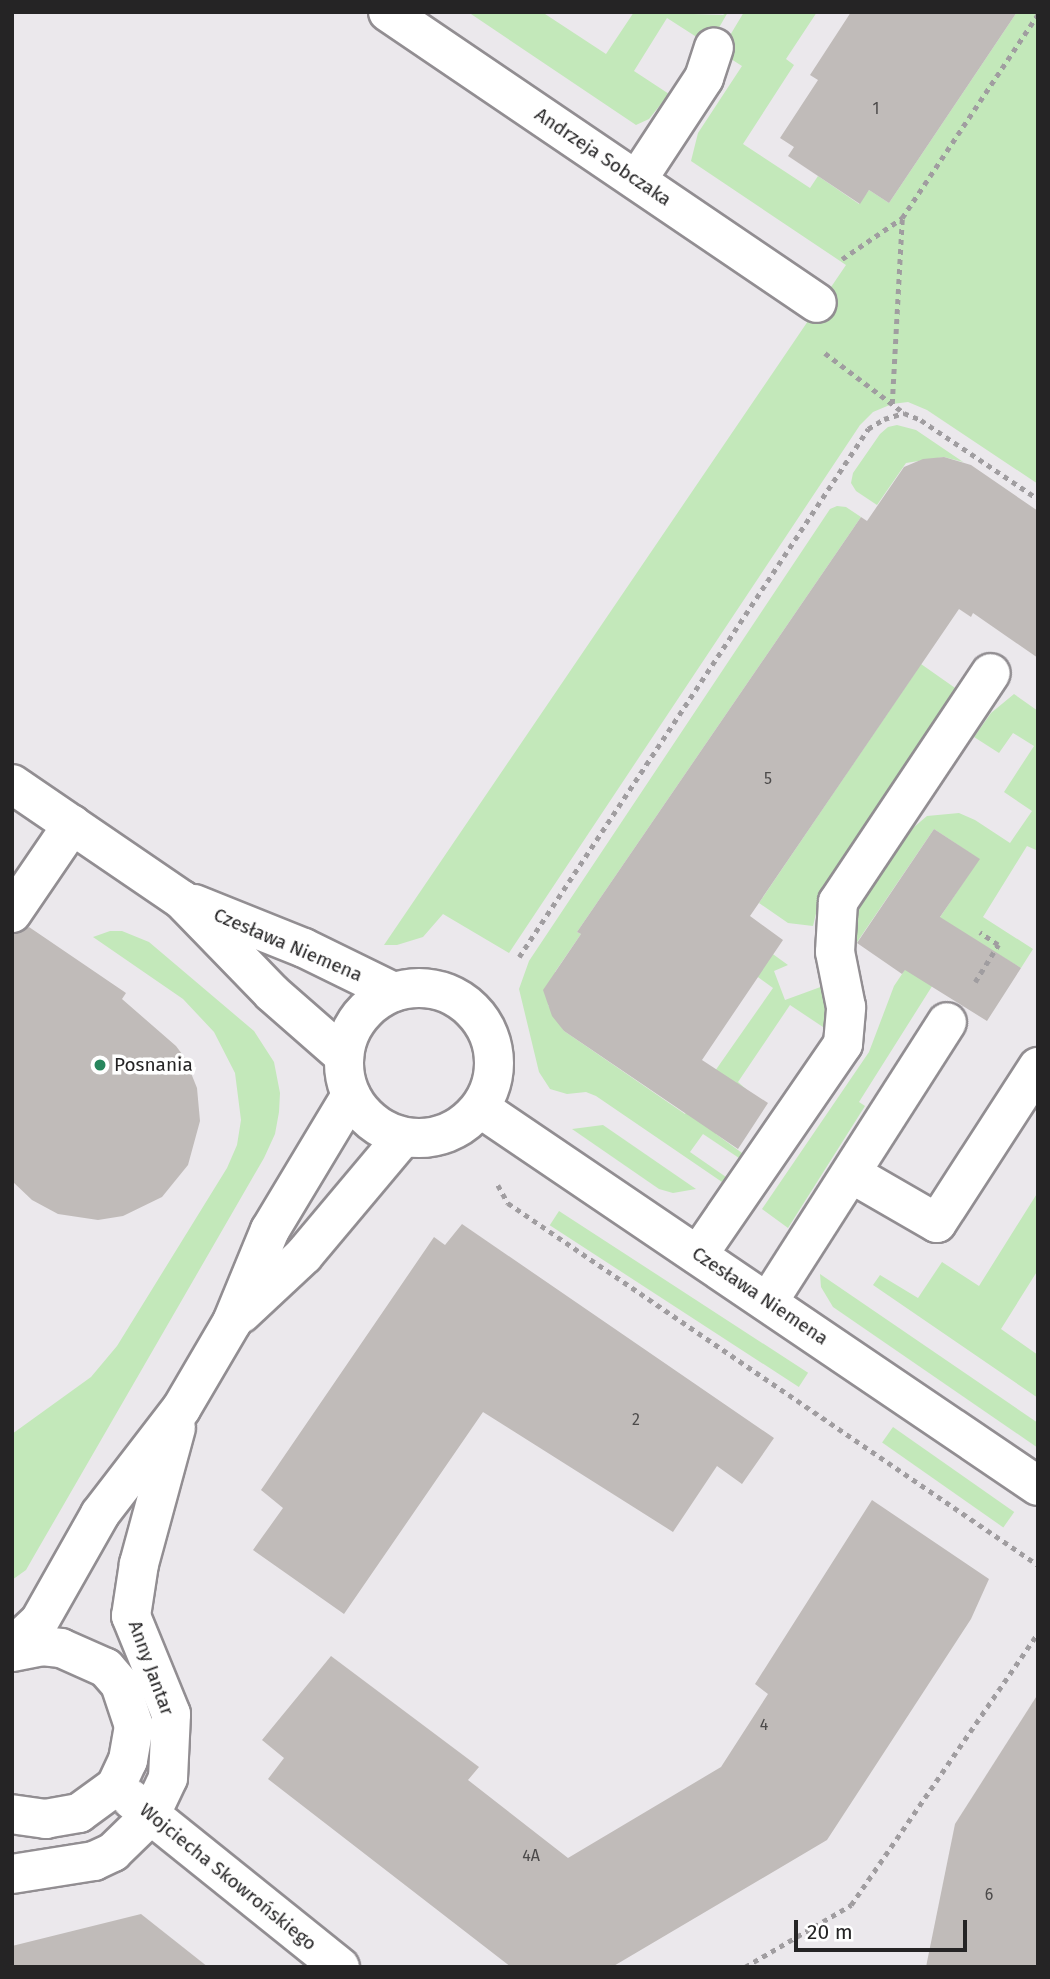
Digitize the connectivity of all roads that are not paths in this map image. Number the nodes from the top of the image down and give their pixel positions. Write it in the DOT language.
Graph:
graph roads {
  1 [pos="388,12"];
  2 [pos="714,48"];
  3 [pos="637,180"];
  4 [pos="817,303"];
  5 [pos="991,673"];
  6 [pos="12,784"];
  7 [pos="72,825"];
  8 [pos="181,900"];
  9 [pos="12,913"];
  10 [pos="394,992"];
  11 [pos="947,1022"];
  12 [pos="344,1055"];
  13 [pos="1038,1066"];
  14 [pos="351,1095"];
  15 [pos="480,1108"];
  16 [pos="402,1137"];
  17 [pos="852,1174"];
  18 [pos="698,1255"];
  19 [pos="768,1302"];
  20 [pos="232,1322"];
  21 [pos="181,1409"];
  22 [pos="1038,1486"];
  23 [pos="12,1650"];
  24 [pos="116,1786"];
  25 [pos="12,1814"];
  26 [pos="150,1816"];
  27 [pos="12,1874"];
  28 [pos="340,1967"];
  1 -- 3 [label="street, Andrzeja Sobczaka"];
  2 -- 3 [label="street"];
  3 -- 4 [label="street, Andrzeja Sobczaka"];
  5 -- 18 [label="street"];
  6 -- 7 [label="street, Czesława Niemena"];
  7 -- 8 [label="street, Czesława Niemena"];
  7 -- 9 [label="street"];
  8 -- 10 [label="street, Czesława Niemena"];
  8 -- 12 [label="street, Czesława Niemena"];
  10 -- 12 [label="street"];
  10 -- 15 [label="street"];
  11 -- 17 [label="street"];
  12 -- 14 [label="street"];
  13 -- 17 [label="street"];
  14 -- 16 [label="street"];
  14 -- 20 [label="street, Anny Jantar"];
  15 -- 16 [label="street"];
  15 -- 18 [label="street, Czesława Niemena"];
  16 -- 20 [label="street, Anny Jantar"];
  17 -- 19 [label="street"];
  18 -- 19 [label="street, Czesława Niemena"];
  19 -- 22 [label="street, Czesława Niemena"];
  20 -- 21 [label="street, Anny Jantar"];
  21 -- 23 [label="street, Anny Jantar"];
  21 -- 26 [label="street, Anny Jantar"];
  23 -- 24 [label="street, Anny Jantar"];
  24 -- 25 [label="street"];
  24 -- 26 [label="street, Wojciecha Skowrońskiego"];
  26 -- 27 [label="street, Anny Jantar"];
  26 -- 28 [label="street, Wojciecha Skowrońskiego"];
}
